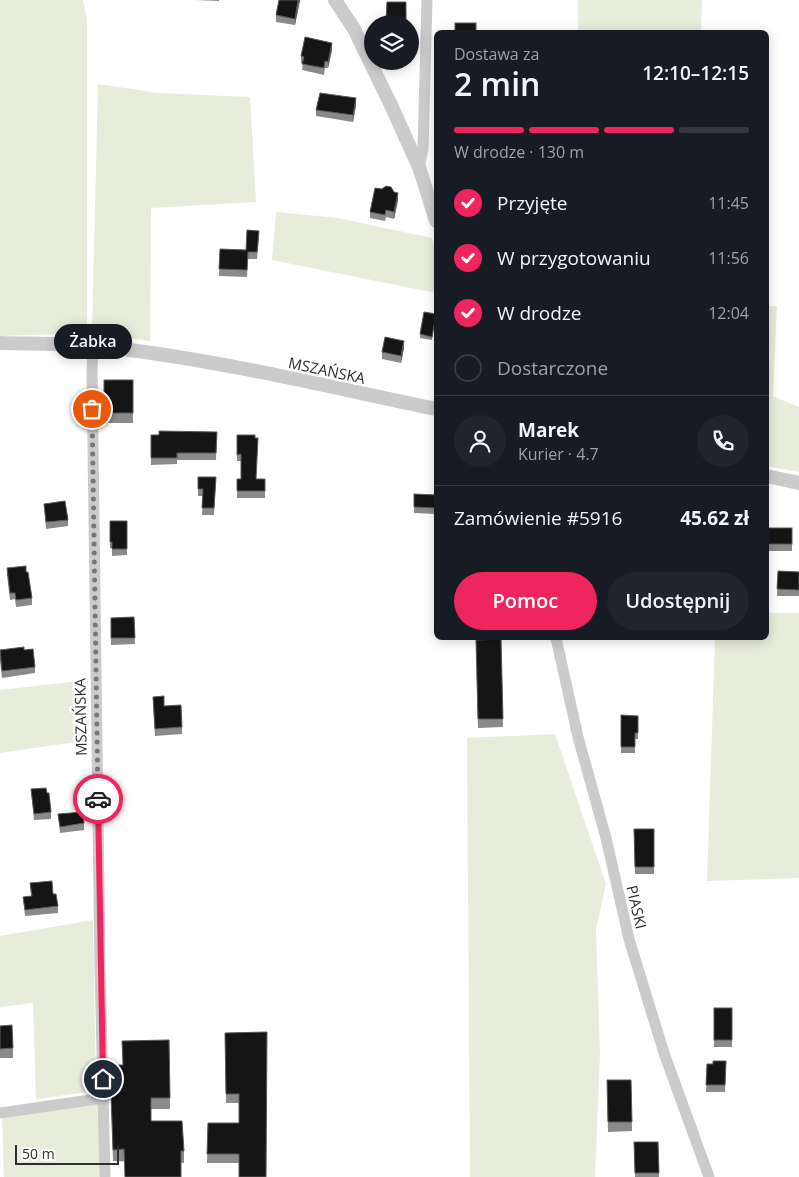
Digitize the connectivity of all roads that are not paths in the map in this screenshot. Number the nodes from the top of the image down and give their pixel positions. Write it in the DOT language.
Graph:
graph roads {
  1 [pos="335,0"];
  2 [pos="427,0"];
  3 [pos="419,167"];
  4 [pos="434,215"];
  5 [pos="0,343"];
  6 [pos="93,346"];
  7 [pos="434,409"];
  8 [pos="769,477"];
  9 [pos="799,483"];
  10 [pos="556,640"];
  11 [pos="104,1098"];
  12 [pos="0,1113"];
  13 [pos="105,1177"];
  14 [pos="709,1177"];
  1 -- 3 [label="street"];
  2 -- 3 [label="street"];
  3 -- 4 [label="street"];
  5 -- 6 [label="street, MSZAŃSKA"];
  6 -- 7 [label="street, MSZAŃSKA"];
  6 -- 11 [label="street, MSZAŃSKA"];
  8 -- 9 [label="street"];
  10 -- 14 [label="street, PIASKI"];
  11 -- 12 [label="street"];
  11 -- 13 [label="street, MSZAŃSKA"];
}
